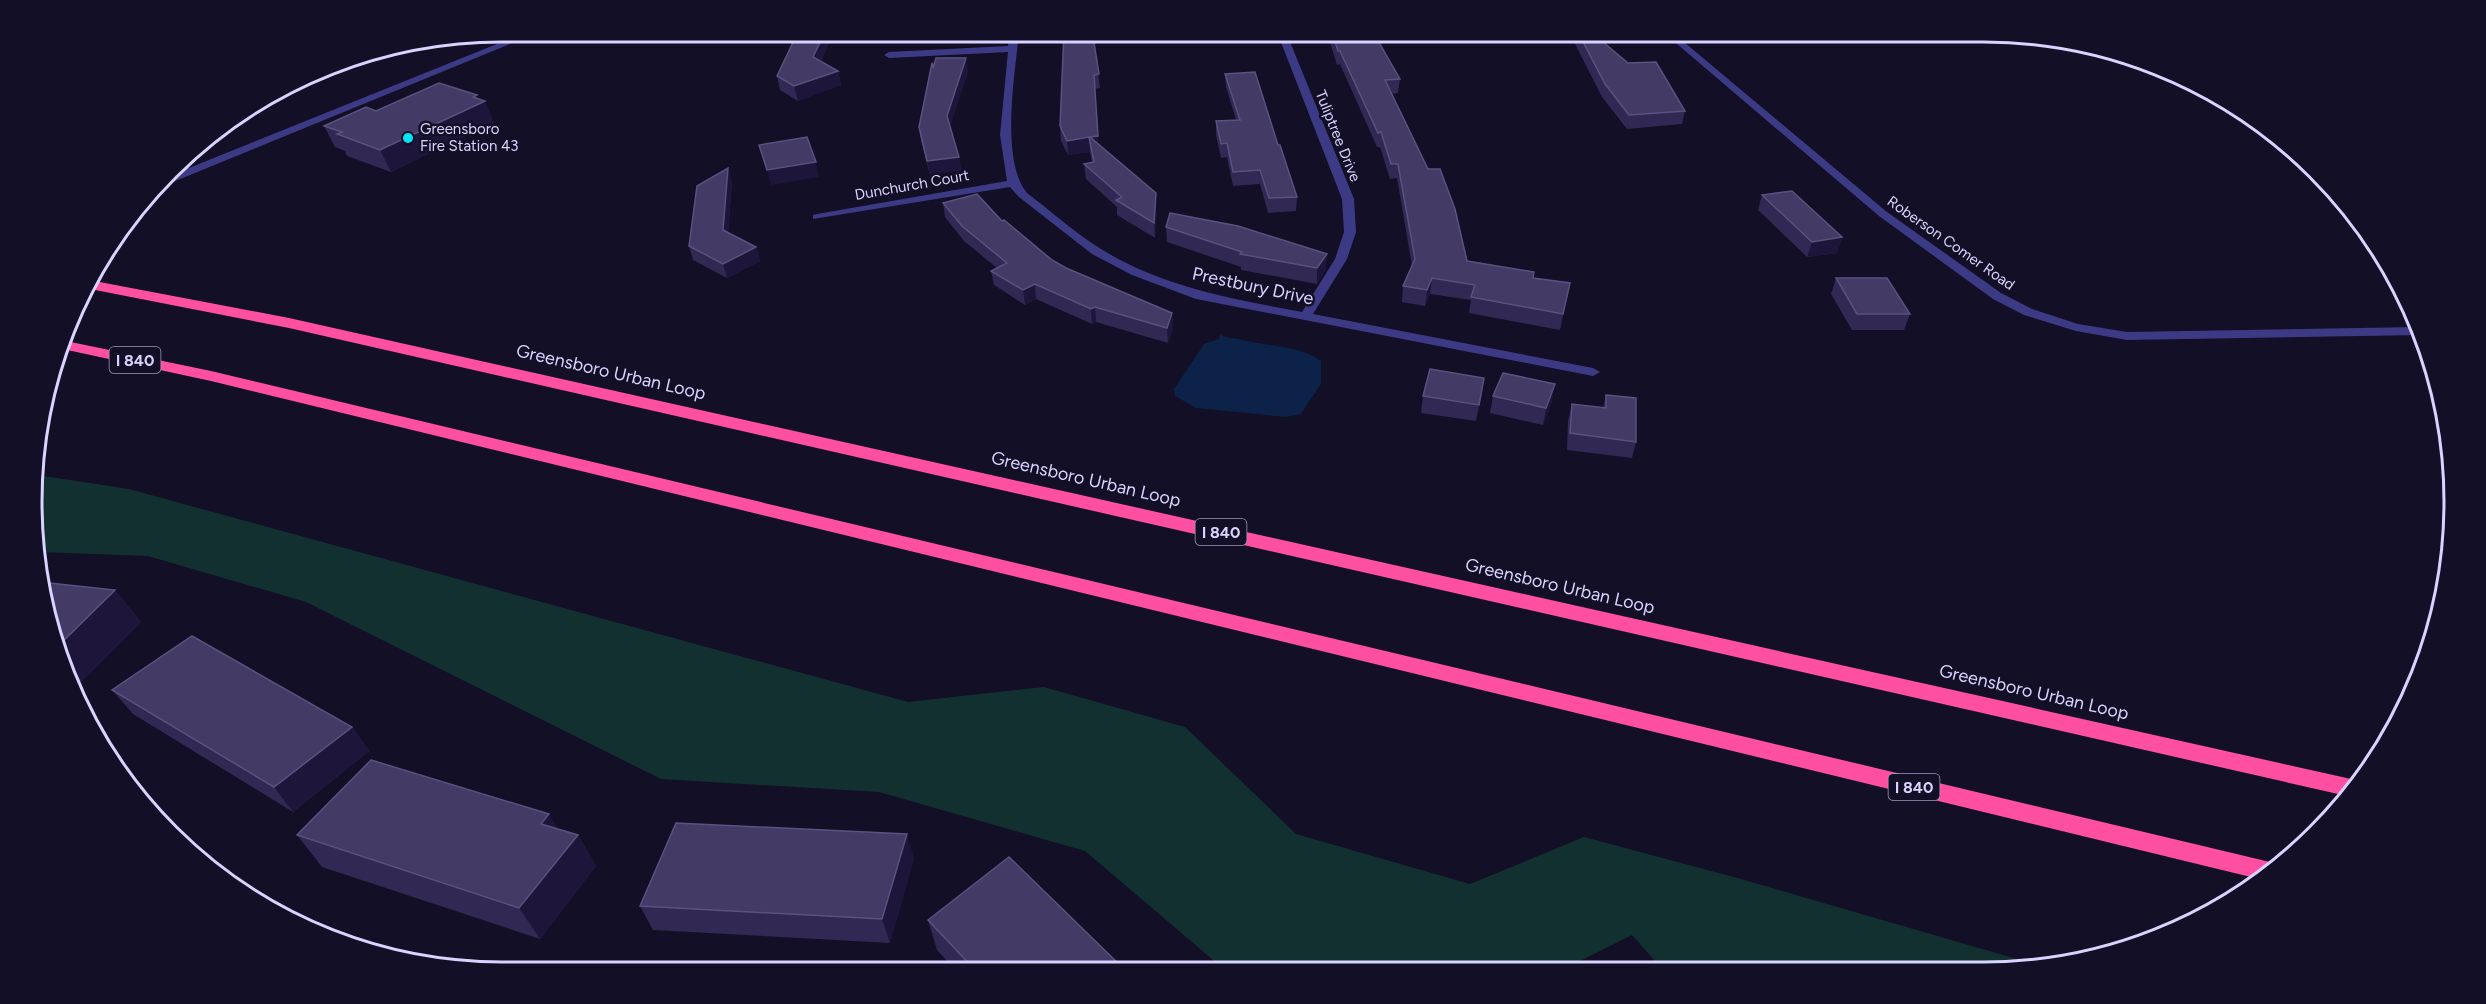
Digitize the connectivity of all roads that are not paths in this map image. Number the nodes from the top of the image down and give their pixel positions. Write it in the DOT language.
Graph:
graph roads {
  1 [pos="509,42"];
  2 [pos="1013,42"];
  3 [pos="1286,42"];
  4 [pos="1679,42"];
  5 [pos="1012,49"];
  6 [pos="890,54"];
  7 [pos="177,177"];
  8 [pos="1013,183"];
  9 [pos="817,217"];
  10 [pos="96,286"];
  11 [pos="1306,316"];
  12 [pos="2411,331"];
  13 [pos="69,346"];
  14 [pos="1593,372"];
  15 [pos="2346,786"];
  16 [pos="2260,870"];
  1 -- 7 [label="street"];
  2 -- 5 [label="street"];
  3 -- 11 [label="street, Tuliptree Drive"];
  4 -- 12 [label="street, Roberson Comer Road"];
  5 -- 6 [label="street"];
  5 -- 8 [label="street"];
  8 -- 9 [label="street, Dunchurch Court"];
  8 -- 11 [label="street, Prestbury Drive"];
  10 -- 15 [label="highway, Greensboro Urban Loop / I 840"];
  11 -- 14 [label="street, Prestbury Drive"];
  13 -- 16 [label="highway, I 840"];
}
